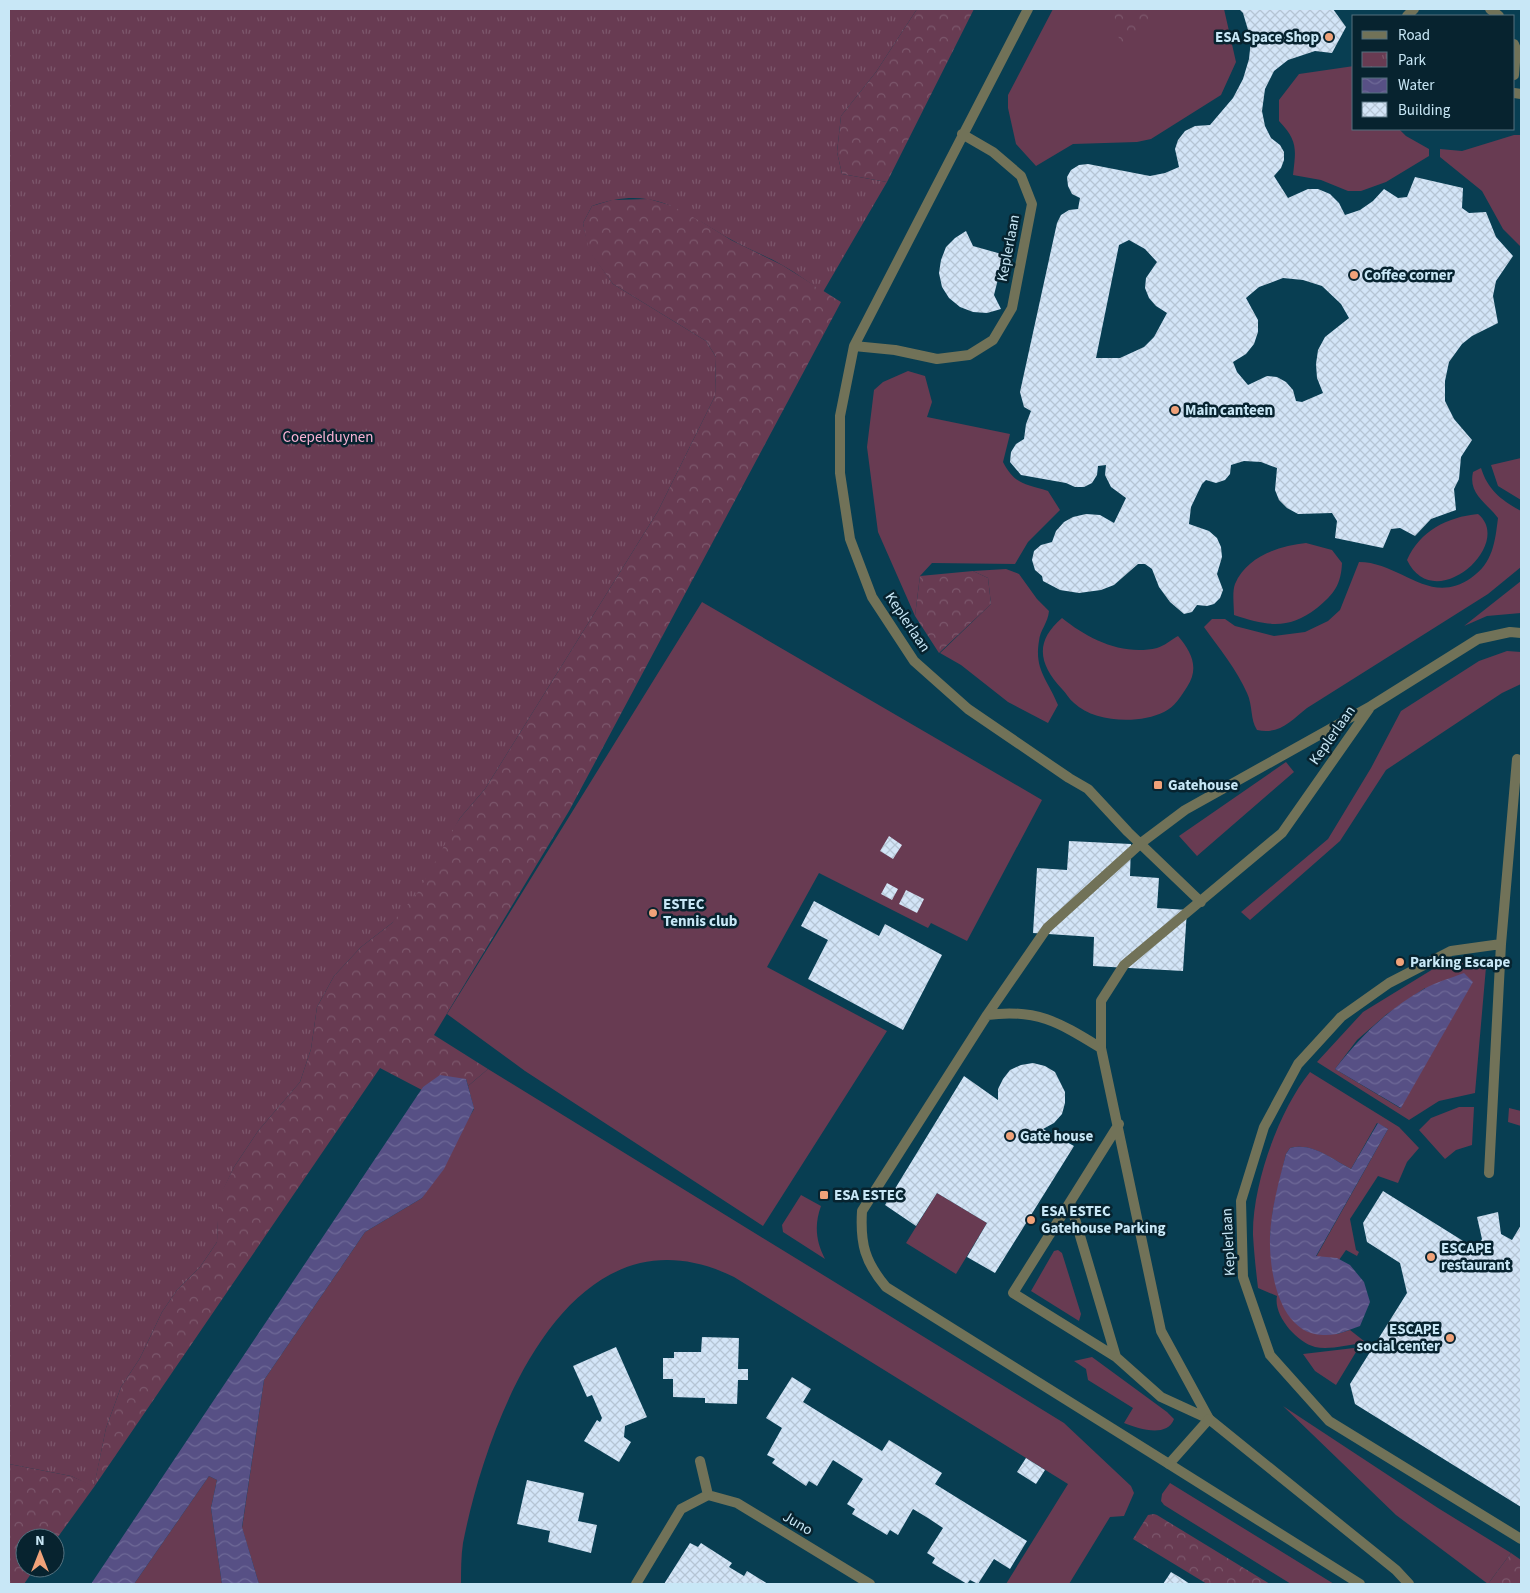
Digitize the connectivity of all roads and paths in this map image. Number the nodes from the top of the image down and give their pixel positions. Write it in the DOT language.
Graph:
graph roads {
  1 [pos="1028,9"];
  2 [pos="1515,46"];
  3 [pos="1515,62"];
  4 [pos="962,134"];
  5 [pos="854,346"];
  6 [pos="1521,633"];
  7 [pos="1371,706"];
  8 [pos="1517,759"];
  9 [pos="1141,843"];
  10 [pos="1200,902"];
  11 [pos="1501,944"];
  12 [pos="987,1015"];
  13 [pos="1101,1048"];
  14 [pos="1119,1124"];
  15 [pos="1489,1173"];
  16 [pos="1070,1202"];
  17 [pos="1116,1357"];
  18 [pos="1209,1419"];
  19 [pos="700,1461"];
  20 [pos="1169,1464"];
  21 [pos="708,1495"];
  22 [pos="1521,1539"];
  23 [pos="636,1584"];
  24 [pos="870,1584"];
  25 [pos="1360,1584"];
  26 [pos="1409,1584"];
  1 -- 4 [label="street, Keplerlaan"];
  2 -- 3 [label="street"];
  4 -- 5 [label="street, Keplerlaan"];
  4 -- 5 [label="street, Keplerlaan"];
  5 -- 9 [label="street, Keplerlaan"];
  6 -- 7 [label="street, Keplerlaan"];
  7 -- 9 [label="street"];
  7 -- 10 [label="street, Keplerlaan"];
  8 -- 11 [label="street"];
  9 -- 10 [label="street, Keplerlaan"];
  9 -- 12 [label="street"];
  10 -- 13 [label="street, Keplerlaan"];
  11 -- 15 [label="street"];
  11 -- 22 [label="street, Keplerlaan"];
  12 -- 13 [label="street"];
  12 -- 20 [label="street"];
  13 -- 14 [label="street, Keplerlaan"];
  14 -- 16 [label="street, Keplerlaan"];
  14 -- 18 [label="street, Keplerlaan"];
  16 -- 17 [label="street"];
  16 -- 17 [label="street, Keplerlaan"];
  17 -- 18 [label="street, Keplerlaan"];
  18 -- 20 [label="street"];
  18 -- 26 [label="street, Keplerlaan"];
  19 -- 21 [label="street"];
  20 -- 25 [label="street"];
  21 -- 23 [label="street"];
  21 -- 24 [label="street, Juno"];
}
